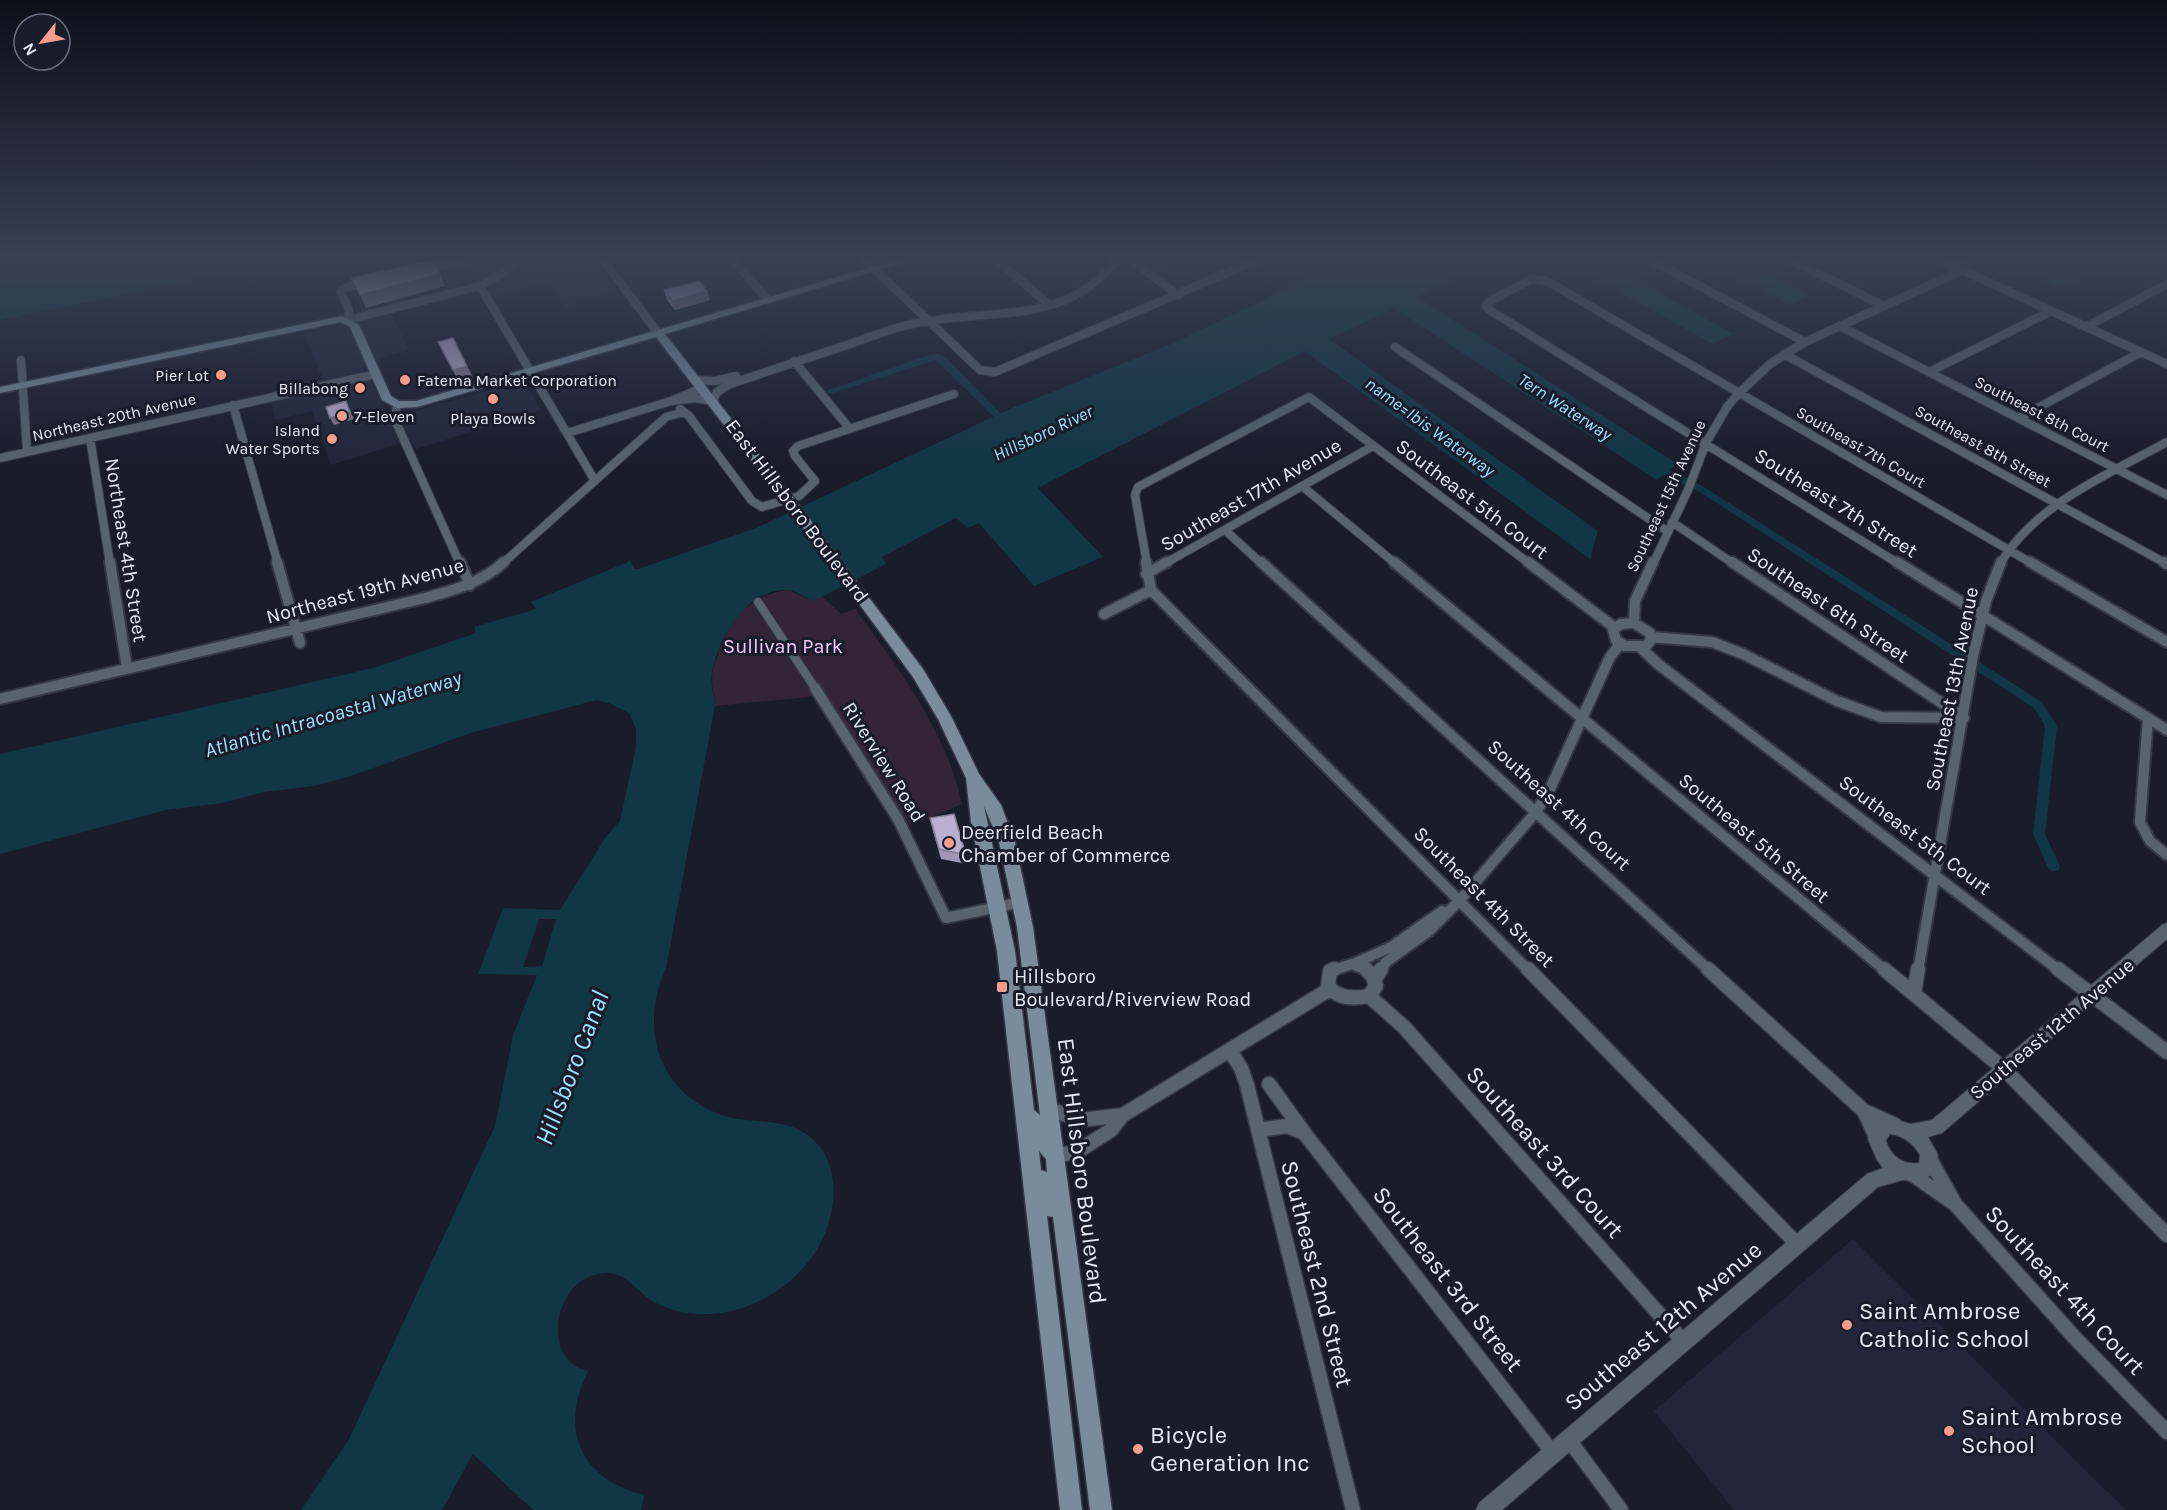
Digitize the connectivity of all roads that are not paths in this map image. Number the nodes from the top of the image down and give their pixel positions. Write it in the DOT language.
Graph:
graph roads {
  1 [pos="297,327"];
  2 [pos="355,327"];
  3 [pos="504,327"];
  4 [pos="654,327"];
  5 [pos="676,327"];
  6 [pos="898,327"];
  7 [pos="935,327"];
  8 [pos="1101,327"];
  9 [pos="1520,327"];
  10 [pos="1627,327"];
  11 [pos="1778,327"];
  12 [pos="1837,327"];
  13 [pos="1843,327"];
  14 [pos="2017,327"];
  15 [pos="2087,327"];
  16 [pos="658,333"];
  17 [pos="1805,342"];
  18 [pos="1395,347"];
  19 [pos="2141,352"];
  20 [pos="1784,354"];
  21 [pos="21,360"];
  22 [pos="794,361"];
  23 [pos="2167,364"];
  24 [pos="530,371"];
  25 [pos="1929,372"];
  26 [pos="376,374"];
  27 [pos="699,384"];
  28 [pos="21,385"];
  29 [pos="0,390"];
  30 [pos="1739,393"];
  31 [pos="954,394"];
  32 [pos="1309,397"];
  33 [pos="712,400"];
  34 [pos="670,401"];
  35 [pos="233,405"];
  36 [pos="398,405"];
  37 [pos="684,412"];
  38 [pos="2019,418"];
  39 [pos="850,429"];
  40 [pos="567,433"];
  41 [pos="90,438"];
  42 [pos="2167,442"];
  43 [pos="1706,443"];
  44 [pos="1373,446"];
  45 [pos="27,451"];
  46 [pos="0,458"];
  47 [pos="2118,470"];
  48 [pos="595,481"];
  49 [pos="1302,486"];
  50 [pos="2167,495"];
  51 [pos="2059,505"];
  52 [pos="1670,527"];
  53 [pos="1225,530"];
  54 [pos="2008,550"];
  55 [pos="2167,564"];
  56 [pos="1146,574"];
  57 [pos="470,585"];
  58 [pos="1151,590"];
  59 [pos="758,602"];
  60 [pos="1104,614"];
  61 [pos="1982,614"];
  62 [pos="1634,623"];
  63 [pos="296,628"];
  64 [pos="1615,628"];
  65 [pos="1651,637"];
  66 [pos="2167,642"];
  67 [pos="300,643"];
  68 [pos="1620,644"];
  69 [pos="1641,648"];
  70 [pos="127,668"];
  71 [pos="815,688"];
  72 [pos="0,699"];
  73 [pos="1964,718"];
  74 [pos="2148,718"];
  75 [pos="1582,719"];
  76 [pos="2167,730"];
  77 [pos="973,777"];
  78 [pos="1536,812"];
  79 [pos="2167,855"];
  80 [pos="1935,873"];
  81 [pos="1460,900"];
  82 [pos="1021,902"];
  83 [pos="998,906"];
  84 [pos="2167,930"];
  85 [pos="1352,964"];
  86 [pos="1375,980"];
  87 [pos="1330,989"];
  88 [pos="1914,994"];
  89 [pos="2093,994"];
  90 [pos="1369,996"];
  91 [pos="1018,1051"];
  92 [pos="1230,1051"];
  93 [pos="2167,1052"];
  94 [pos="2004,1069"];
  95 [pos="1269,1084"];
  96 [pos="1049,1109"];
  97 [pos="1864,1111"];
  98 [pos="1123,1115"];
  99 [pos="1936,1127"];
  100 [pos="1904,1129"];
  101 [pos="1258,1130"];
  102 [pos="1305,1134"];
  103 [pos="1879,1145"];
  104 [pos="1055,1155"];
  105 [pos="1929,1155"];
  106 [pos="1906,1172"];
  107 [pos="1032,1177"];
  108 [pos="1874,1180"];
  109 [pos="1955,1204"];
  110 [pos="2167,1235"];
  111 [pos="1798,1245"];
  112 [pos="1067,1248"];
  113 [pos="1684,1342"];
  114 [pos="2167,1432"];
  115 [pos="1569,1440"];
  116 [pos="1553,1453"];
  117 [pos="1071,1510"];
  118 [pos="1101,1510"];
  119 [pos="1353,1510"];
  120 [pos="1486,1510"];
  121 [pos="1621,1510"];
  1 -- 28 [label="main road"];
  2 -- 26 [label="main road"];
  3 -- 24 [label="street"];
  4 -- 16 [label="street, East Hillsboro Boulevard"];
  5 -- 16 [label="main road"];
  6 -- 22 [label="street"];
  7 -- 8 [label="street"];
  9 -- 43 [label="street, Southeast 7th Street"];
  10 -- 30 [label="street, Southeast 7th Court"];
  11 -- 17 [label="street"];
  12 -- 17 [label="street, Southeast 15th Avenue"];
  13 -- 25 [label="street, Southeast 8th Court"];
  14 -- 25 [label="street"];
  15 -- 19 [label="street"];
  16 -- 24 [label="main road"];
  16 -- 27 [label="main road, East Hillsboro Boulevard"];
  17 -- 20 [label="street, Southeast 15th Avenue"];
  18 -- 52 [label="street, Southeast 6th Street"];
  19 -- 23 [label="street"];
  19 -- 38 [label="street"];
  20 -- 30 [label="street, Southeast 15th Avenue"];
  20 -- 51 [label="street, Southeast 8th Street"];
  21 -- 28 [label="street"];
  22 -- 27 [label="street"];
  22 -- 33 [label="street"];
  22 -- 39 [label="street"];
  24 -- 36 [label="main road"];
  24 -- 40 [label="street"];
  25 -- 38 [label="street, Southeast 8th Court"];
  26 -- 35 [label="street, Northeast 20th Avenue"];
  26 -- 36 [label="main road"];
  27 -- 33 [label="main road, East Hillsboro Boulevard"];
  27 -- 34 [label="street"];
  28 -- 29 [label="main road"];
  28 -- 45 [label="street"];
  30 -- 43 [label="street, Southeast 15th Avenue"];
  30 -- 54 [label="street, Southeast 7th Court"];
  31 -- 39 [label="street"];
  32 -- 44 [label="street, Southeast 5th Court"];
  32 -- 56 [label="street, Southeast 4th Street"];
  33 -- 34 [label="street"];
  33 -- 77 [label="main road, East Hillsboro Boulevard, bridge"];
  34 -- 37 [label="street"];
  34 -- 40 [label="street"];
  35 -- 41 [label="street, Northeast 20th Avenue"];
  35 -- 63 [label="street"];
  36 -- 57 [label="street"];
  37 -- 39 [label="street"];
  37 -- 48 [label="street, Northeast 19th Avenue"];
  38 -- 47 [label="street, Southeast 8th Court"];
  40 -- 48 [label="street"];
  41 -- 45 [label="street, Northeast 20th Avenue"];
  41 -- 70 [label="street, Northeast 4th Street"];
  42 -- 47 [label="street, Southeast 13th Avenue"];
  43 -- 52 [label="street, Southeast 15th Avenue"];
  43 -- 61 [label="street, Southeast 7th Street"];
  44 -- 49 [label="street, Southeast 17th Avenue"];
  44 -- 64 [label="street, Southeast 5th Court"];
  45 -- 46 [label="street, Northeast 20th Avenue"];
  47 -- 50 [label="street, Southeast 8th Court"];
  47 -- 51 [label="street, Southeast 13th Avenue"];
  48 -- 57 [label="street, Northeast 19th Avenue"];
  49 -- 53 [label="street, Southeast 17th Avenue"];
  49 -- 75 [label="street, Southeast 5th Street"];
  51 -- 54 [label="street, Southeast 13th Avenue"];
  51 -- 55 [label="street, Southeast 8th Street"];
  52 -- 62 [label="street, Southeast 15th Avenue"];
  52 -- 73 [label="street, Southeast 6th Street"];
  53 -- 56 [label="street, Southeast 17th Avenue"];
  53 -- 78 [label="street, Southeast 4th Court"];
  54 -- 61 [label="street, Southeast 13th Avenue"];
  54 -- 66 [label="street, Southeast 7th Court"];
  56 -- 58 [label="street, Southeast 4th Street"];
  57 -- 63 [label="street, Northeast 19th Avenue"];
  58 -- 60 [label="street"];
  58 -- 81 [label="street, Southeast 4th Street"];
  59 -- 71 [label="street"];
  61 -- 73 [label="street, Southeast 13th Avenue"];
  61 -- 74 [label="street, Southeast 7th Street"];
  62 -- 64 [label="street"];
  62 -- 65 [label="street"];
  63 -- 67 [label="street"];
  63 -- 70 [label="street, Northeast 19th Avenue"];
  64 -- 68 [label="street"];
  65 -- 69 [label="street"];
  65 -- 73 [label="street"];
  68 -- 69 [label="street"];
  68 -- 75 [label="street"];
  69 -- 80 [label="street, Southeast 5th Court"];
  70 -- 72 [label="street, Northeast 19th Avenue"];
  71 -- 83 [label="street, Riverview Road"];
  73 -- 80 [label="street, Southeast 13th Avenue"];
  74 -- 76 [label="street, Southeast 7th Street"];
  74 -- 79 [label="street"];
  75 -- 78 [label="street"];
  75 -- 88 [label="street, Southeast 5th Street"];
  77 -- 82 [label="main road, East Hillsboro Boulevard"];
  77 -- 83 [label="main road, East Hillsboro Boulevard"];
  78 -- 81 [label="street"];
  78 -- 97 [label="street, Southeast 4th Court"];
  80 -- 88 [label="street, Southeast 13th Avenue"];
  80 -- 89 [label="street, Southeast 5th Court"];
  81 -- 85 [label="street"];
  81 -- 86 [label="street"];
  81 -- 111 [label="street, Southeast 4th Street"];
  82 -- 83 [label="street, Riverview Road"];
  82 -- 96 [label="main road, East Hillsboro Boulevard"];
  83 -- 91 [label="main road, East Hillsboro Boulevard"];
  84 -- 89 [label="street, Southeast 12th Avenue"];
  85 -- 86 [label="street"];
  85 -- 87 [label="street"];
  86 -- 90 [label="street"];
  87 -- 90 [label="street"];
  87 -- 92 [label="street"];
  88 -- 94 [label="street, Southeast 5th Street"];
  89 -- 93 [label="street, Southeast 5th Court"];
  89 -- 94 [label="street, Southeast 12th Avenue"];
  90 -- 113 [label="street, Southeast 3rd Court"];
  91 -- 104 [label="main road"];
  91 -- 107 [label="main road, East Hillsboro Boulevard"];
  92 -- 98 [label="street"];
  92 -- 101 [label="street, Southeast 2nd Street"];
  94 -- 99 [label="street, Southeast 12th Avenue"];
  94 -- 110 [label="street, Southeast 5th Street"];
  95 -- 102 [label="street, Southeast 3rd Street"];
  96 -- 98 [label="street"];
  96 -- 104 [label="main road, East Hillsboro Boulevard"];
  97 -- 100 [label="street, Southeast 4th Court"];
  97 -- 103 [label="street, Southeast 4th Court"];
  98 -- 104 [label="street"];
  99 -- 100 [label="street, Southeast 12th Avenue"];
  99 -- 105 [label="street"];
  100 -- 103 [label="street"];
  100 -- 105 [label="street"];
  101 -- 102 [label="street"];
  101 -- 119 [label="street, Southeast 2nd Street"];
  102 -- 116 [label="street, Southeast 3rd Street"];
  103 -- 106 [label="street"];
  103 -- 108 [label="street"];
  104 -- 112 [label="main road, East Hillsboro Boulevard"];
  105 -- 106 [label="street"];
  105 -- 109 [label="street, Southeast 4th Court"];
  106 -- 108 [label="street, Southeast 12th Avenue"];
  106 -- 109 [label="street, Southeast 4th Court"];
  107 -- 112 [label="main road"];
  107 -- 117 [label="main road, East Hillsboro Boulevard"];
  108 -- 111 [label="street, Southeast 12th Avenue"];
  109 -- 114 [label="street, Southeast 4th Court"];
  111 -- 113 [label="street, Southeast 12th Avenue"];
  112 -- 118 [label="main road, East Hillsboro Boulevard"];
  113 -- 115 [label="street, Southeast 12th Avenue"];
  115 -- 116 [label="street, Southeast 12th Avenue"];
  115 -- 121 [label="street"];
  116 -- 120 [label="street, Southeast 12th Avenue"];
}
